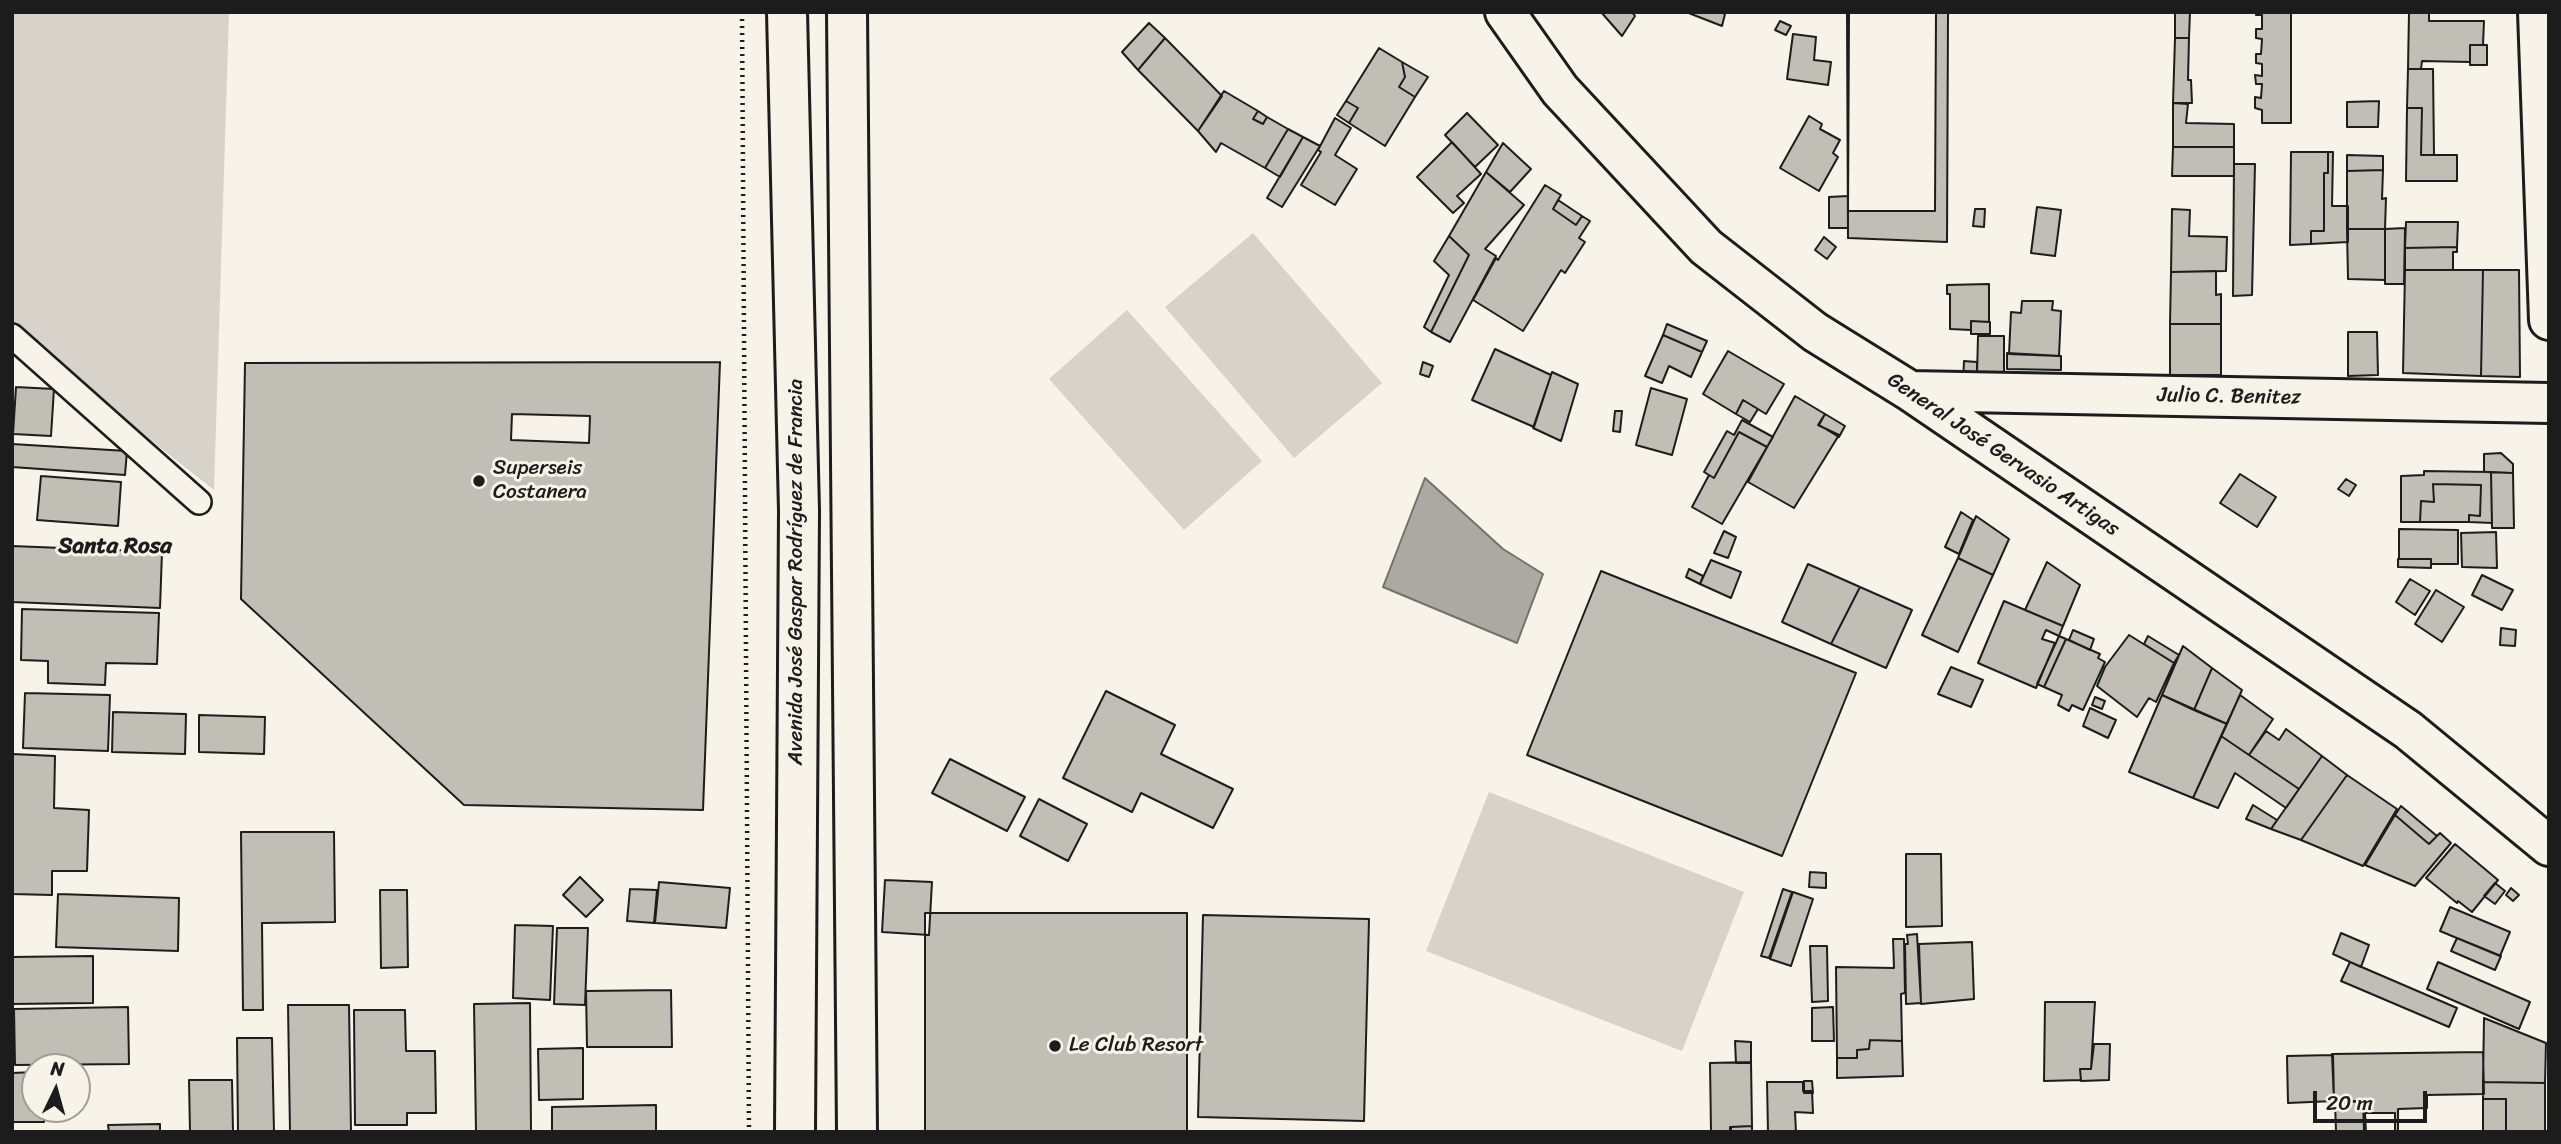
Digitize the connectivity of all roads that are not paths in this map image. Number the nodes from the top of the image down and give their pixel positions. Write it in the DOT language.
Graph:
graph roads {
  1 [pos="787,12"];
  2 [pos="847,12"];
  3 [pos="1505,12"];
  4 [pos="2538,12"];
  5 [pos="2549,320"];
  6 [pos="12,336"];
  7 [pos="1910,391"];
  8 [pos="2549,403"];
  9 [pos="199,502"];
  10 [pos="2549,846"];
  11 [pos="795,1132"];
  12 [pos="857,1132"];
  1 -- 11 [label="main road, Avenida José Gaspar Rodríguez de Francia"];
  2 -- 12 [label="main road"];
  3 -- 7 [label="main road, General José Gervasio Artigas"];
  4 -- 5 [label="main road"];
  6 -- 9 [label="lane"];
  7 -- 8 [label="main road, Julio C. Benitez"];
  7 -- 10 [label="main road, General José Gervasio Artigas"];
}
